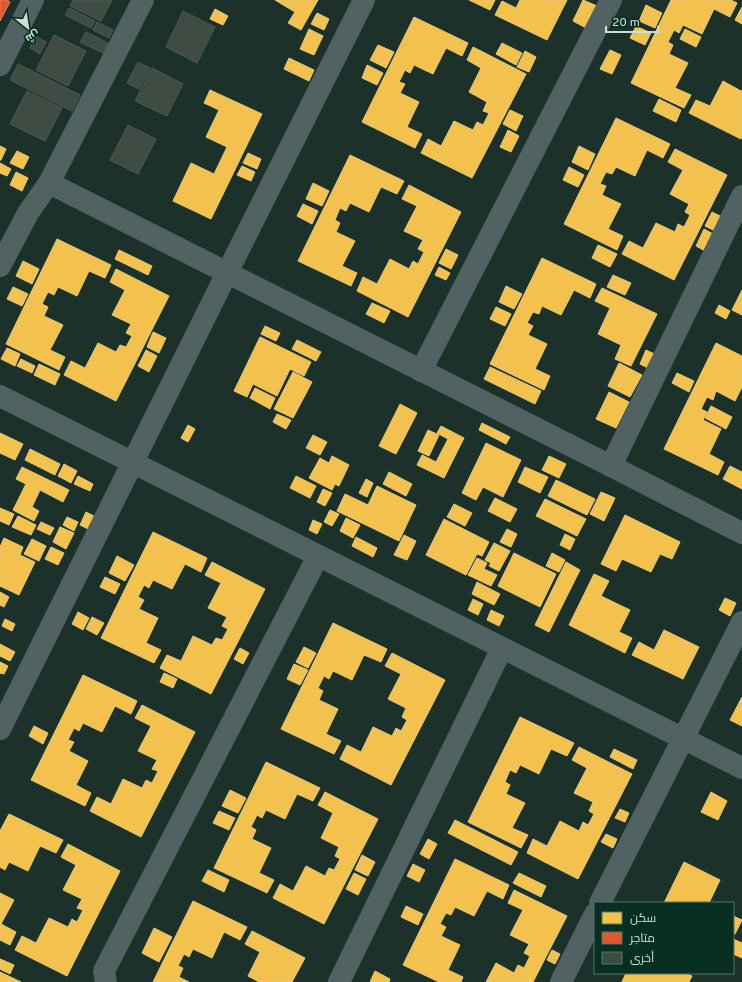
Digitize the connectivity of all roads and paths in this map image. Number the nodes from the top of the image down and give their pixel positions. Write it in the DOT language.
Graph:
graph roads {
  1 [pos="33,0"];
  2 [pos="143,0"];
  3 [pos="364,0"];
  4 [pos="611,0"];
  5 [pos="0,64"];
  6 [pos="49,183"];
  7 [pos="742,196"];
  8 [pos="0,266"];
  9 [pos="227,273"];
  10 [pos="421,371"];
  11 [pos="0,396"];
  12 [pos="132,463"];
  13 [pos="611,466"];
  14 [pos="742,533"];
  15 [pos="318,556"];
  16 [pos="742,622"];
  17 [pos="502,648"];
  18 [pos="0,729"];
  19 [pos="683,738"];
  20 [pos="742,768"];
  21 [pos="601,902"];
  22 [pos="594,916"];
  23 [pos="106,982"];
  24 [pos="339,982"];
  25 [pos="561,982"];
  1 -- 5 [label="street"];
  2 -- 6 [label="street"];
  3 -- 9 [label="street"];
  4 -- 10 [label="street"];
  6 -- 8 [label="street"];
  6 -- 9 [label="street"];
  7 -- 13 [label="street"];
  9 -- 10 [label="street"];
  9 -- 12 [label="street"];
  10 -- 13 [label="street"];
  11 -- 12 [label="street"];
  12 -- 15 [label="street"];
  12 -- 18 [label="street"];
  13 -- 14 [label="street"];
  15 -- 17 [label="street"];
  15 -- 23 [label="street"];
  16 -- 19 [label="street"];
  17 -- 19 [label="street"];
  17 -- 24 [label="street"];
  19 -- 20 [label="street"];
  19 -- 21 [label="street"];
  22 -- 25 [label="street"];
}
